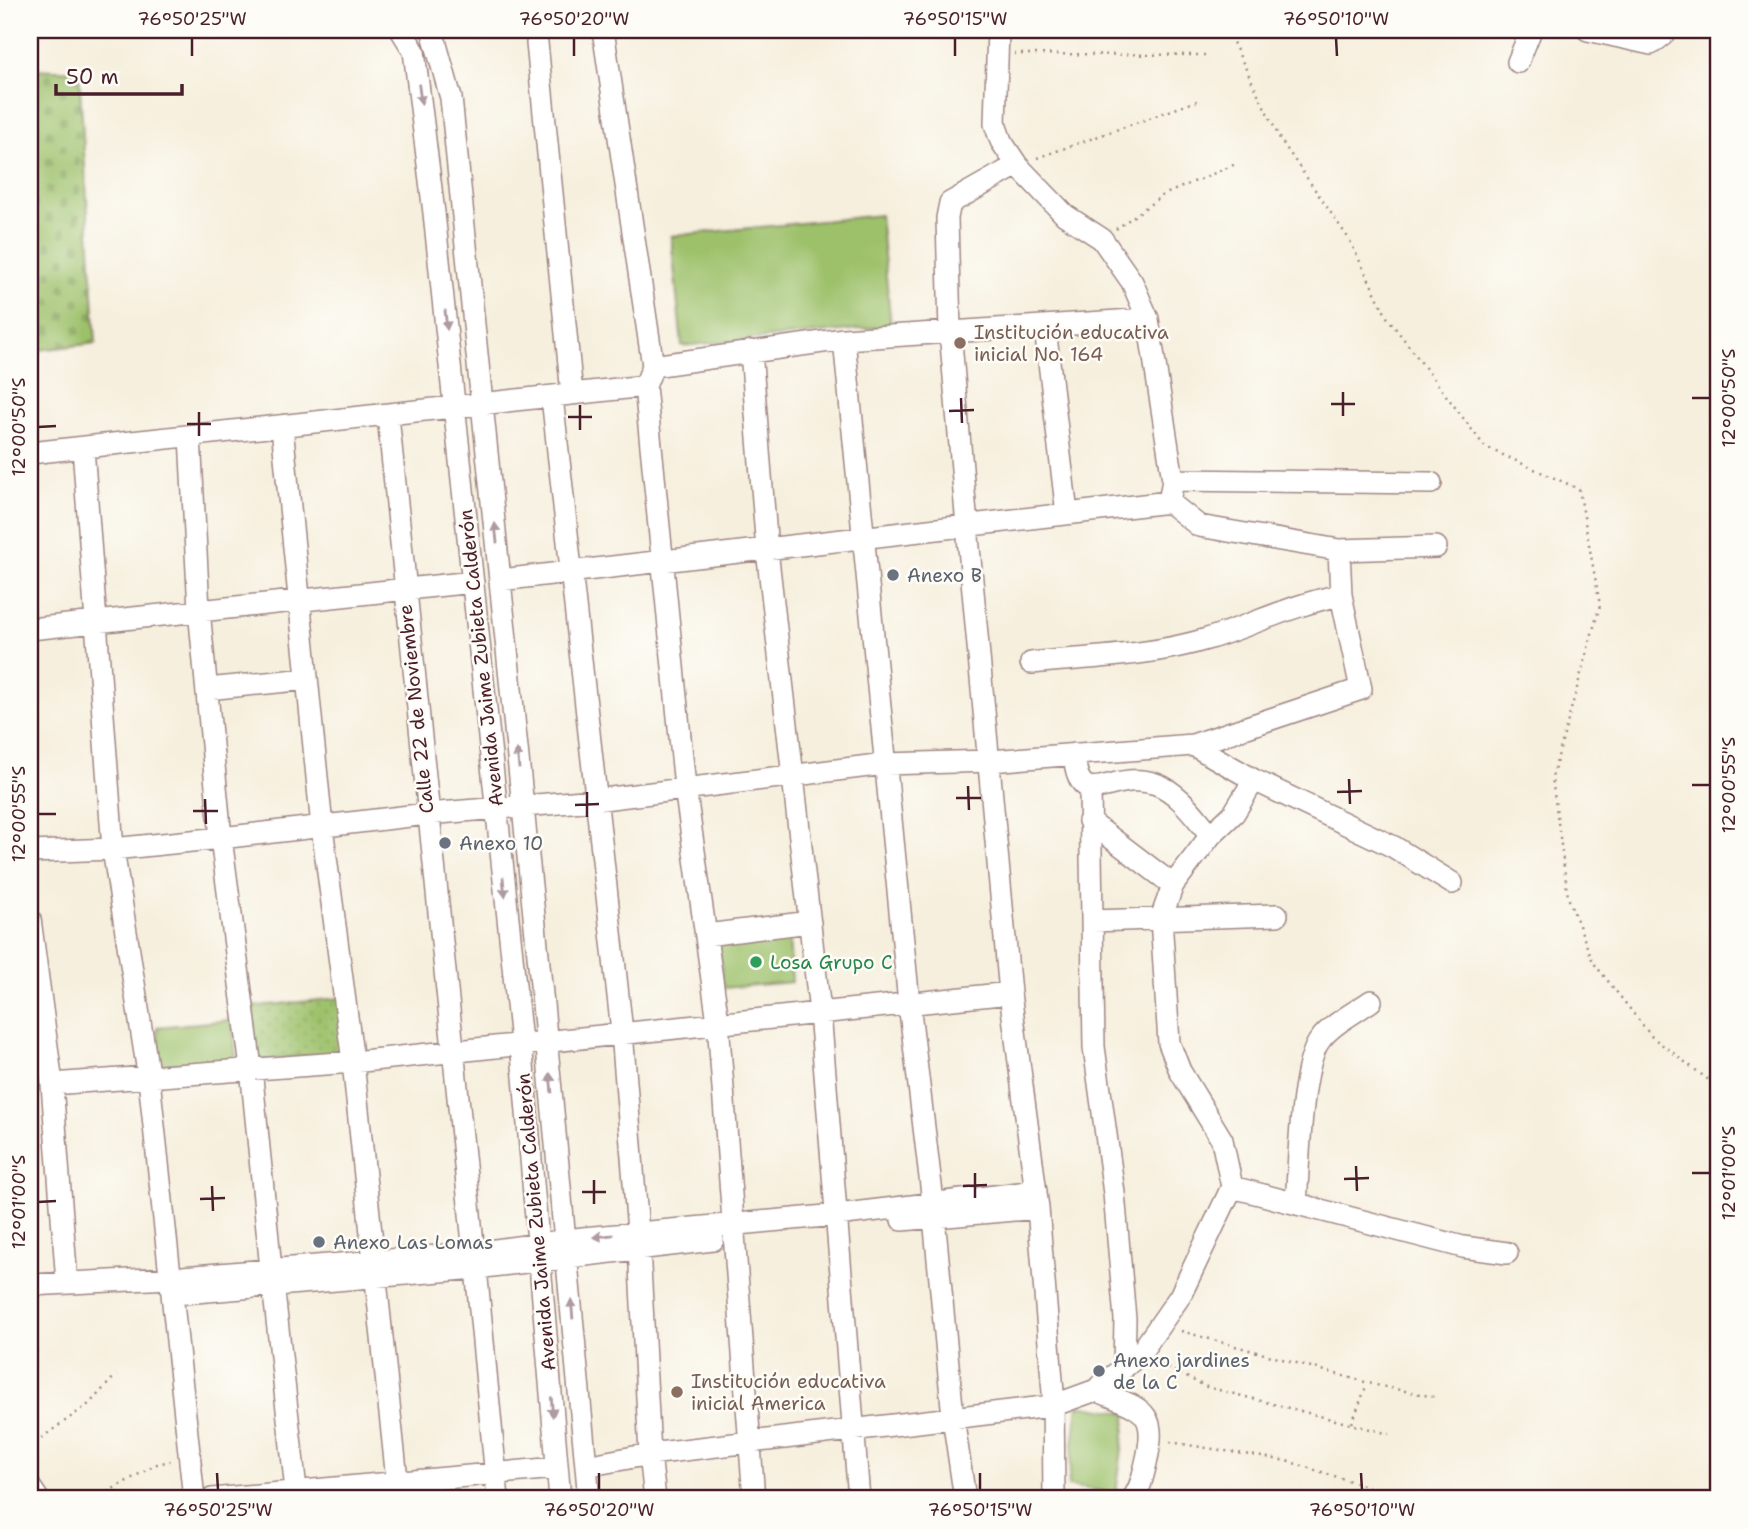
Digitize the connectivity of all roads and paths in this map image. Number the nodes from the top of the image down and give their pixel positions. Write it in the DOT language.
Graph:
graph roads {
  1 [pos="401,30"];
  2 [pos="432,30"];
  3 [pos="603,30"];
  4 [pos="998,30"];
  5 [pos="1227,30"];
  6 [pos="1531,30"];
  7 [pos="1588,30"];
  8 [pos="1664,30"];
  9 [pos="537,43"];
  10 [pos="997,54"];
  11 [pos="1208,55"];
  12 [pos="1518,62"];
  13 [pos="1200,100"];
  14 [pos="1238,163"];
  15 [pos="1017,165"];
  16 [pos="1102,239"];
  17 [pos="1148,319"];
  18 [pos="1045,328"];
  19 [pos="950,331"];
  20 [pos="844,339"];
  21 [pos="751,351"];
  22 [pos="653,366"];
  23 [pos="645,386"];
  24 [pos="562,396"];
  25 [pos="483,404"];
  26 [pos="455,408"];
  27 [pos="388,416"];
  28 [pos="282,427"];
  29 [pos="190,436"];
  30 [pos="83,448"];
  31 [pos="30,453"];
  32 [pos="1172,480"];
  33 [pos="1431,483"];
  34 [pos="1168,502"];
  35 [pos="1067,514"];
  36 [pos="967,526"];
  37 [pos="864,536"];
  38 [pos="1436,547"];
  39 [pos="767,550"];
  40 [pos="1339,550"];
  41 [pos="662,561"];
  42 [pos="571,571"];
  43 [pos="500,580"];
  44 [pos="473,582"];
  45 [pos="404,589"];
  46 [pos="1341,595"];
  47 [pos="300,600"];
  48 [pos="199,610"];
  49 [pos="97,620"];
  50 [pos="30,629"];
  51 [pos="1031,663"];
  52 [pos="307,679"];
  53 [pos="206,689"];
  54 [pos="1193,745"];
  55 [pos="1073,754"];
  56 [pos="990,761"];
  57 [pos="885,764"];
  58 [pos="792,775"];
  59 [pos="1254,780"];
  60 [pos="685,787"];
  61 [pos="1090,789"];
  62 [pos="595,800"];
  63 [pos="523,805"];
  64 [pos="496,807"];
  65 [pos="427,814"];
  66 [pos="1089,821"];
  67 [pos="322,827"];
  68 [pos="1211,835"];
  69 [pos="221,838"];
  70 [pos="113,849"];
  71 [pos="30,852"];
  72 [pos="1452,883"];
  73 [pos="1173,885"];
  74 [pos="1277,915"];
  75 [pos="1161,918"];
  76 [pos="30,919"];
  77 [pos="1092,921"];
  78 [pos="810,922"];
  79 [pos="706,934"];
  80 [pos="1010,993"];
  81 [pos="1371,1001"];
  82 [pos="909,1003"];
  83 [pos="820,1012"];
  84 [pos="718,1022"];
  85 [pos="622,1032"];
  86 [pos="547,1039"];
  87 [pos="520,1042"];
  88 [pos="456,1050"];
  89 [pos="353,1062"];
  90 [pos="251,1068"];
  91 [pos="149,1079"];
  92 [pos="52,1084"];
  93 [pos="1718,1087"];
  94 [pos="1232,1187"];
  95 [pos="1037,1200"];
  96 [pos="1296,1203"];
  97 [pos="933,1209"];
  98 [pos="837,1221"];
  99 [pos="733,1231"];
  100 [pos="639,1240"];
  101 [pos="566,1248"];
  102 [pos="540,1253"];
  103 [pos="1507,1253"];
  104 [pos="475,1261"];
  105 [pos="374,1268"];
  106 [pos="272,1277"];
  107 [pos="68,1283"];
  108 [pos="30,1285"];
  109 [pos="171,1286"];
  110 [pos="1161,1325"];
  111 [pos="40,1349"];
  112 [pos="30,1356"];
  113 [pos="1131,1362"];
  114 [pos="116,1375"];
  115 [pos="1367,1382"];
  116 [pos="1096,1390"];
  117 [pos="1434,1397"];
  118 [pos="1052,1406"];
  119 [pos="953,1417"];
  120 [pos="1352,1423"];
  121 [pos="852,1432"];
  122 [pos="1389,1434"];
  123 [pos="1153,1440"];
  124 [pos="748,1443"];
  125 [pos="30,1446"];
  126 [pos="650,1454"];
  127 [pos="189,1455"];
  128 [pos="586,1466"];
  129 [pos="556,1468"];
  130 [pos="496,1472"];
  131 [pos="30,1487"];
  132 [pos="398,1490"];
  133 [pos="296,1495"];
  134 [pos="38,1499"];
  135 [pos="95,1499"];
  136 [pos="194,1499"];
  137 [pos="212,1499"];
  138 [pos="498,1499"];
  139 [pos="560,1499"];
  140 [pos="589,1499"];
  141 [pos="655,1499"];
  142 [pos="754,1499"];
  143 [pos="859,1499"];
  144 [pos="965,1499"];
  145 [pos="1054,1499"];
  146 [pos="1132,1499"];
  147 [pos="1406,1499"];
  1 -- 26 [label="street, Avenida Jaime Zubieta Calderón, one-way"];
  2 -- 25 [label="street, Avenida Jaime Zubieta Calderón"];
  3 -- 22 [label="street"];
  4 -- 10 [label="street"];
  5 -- 93 [label="path"];
  6 -- 12 [label="street"];
  7 -- 8 [label="street"];
  9 -- 24 [label="street"];
  10 -- 11 [label="path"];
  10 -- 15 [label="street"];
  13 -- 15 [label="path"];
  14 -- 16 [label="path"];
  15 -- 16 [label="street"];
  15 -- 19 [label="street"];
  16 -- 17 [label="street"];
  17 -- 18 [label="street"];
  17 -- 32 [label="street"];
  18 -- 19 [label="street"];
  18 -- 35 [label="street"];
  19 -- 20 [label="street"];
  19 -- 36 [label="street"];
  20 -- 21 [label="street"];
  20 -- 37 [label="street"];
  21 -- 22 [label="street"];
  21 -- 39 [label="street"];
  22 -- 23 [label="street"];
  23 -- 24 [label="street"];
  23 -- 41 [label="street"];
  24 -- 25 [label="street"];
  24 -- 42 [label="street"];
  25 -- 26 [label="street"];
  43 -- 25 [label="street, Avenida Jaime Zubieta Calderón, one-way"];
  26 -- 27 [label="street"];
  26 -- 44 [label="street, Avenida Jaime Zubieta Calderón"];
  27 -- 28 [label="street"];
  27 -- 45 [label="street, Calle 22 de Noviembre"];
  28 -- 29 [label="street"];
  28 -- 47 [label="street"];
  29 -- 30 [label="street"];
  29 -- 48 [label="street"];
  30 -- 31 [label="street"];
  30 -- 49 [label="street"];
  32 -- 33 [label="street"];
  32 -- 34 [label="street"];
  34 -- 35 [label="street"];
  34 -- 40 [label="street"];
  35 -- 36 [label="street"];
  36 -- 37 [label="street"];
  36 -- 56 [label="street"];
  37 -- 39 [label="street"];
  37 -- 57 [label="street"];
  38 -- 40 [label="street"];
  39 -- 41 [label="street"];
  39 -- 58 [label="street"];
  40 -- 46 [label="street"];
  41 -- 42 [label="street"];
  41 -- 60 [label="street"];
  42 -- 43 [label="street"];
  42 -- 62 [label="street"];
  63 -- 43 [label="street, Avenida Jaime Zubieta Calderón, one-way"];
  44 -- 45 [label="street"];
  44 -- 64 [label="street, Avenida Jaime Zubieta Calderón"];
  45 -- 47 [label="street"];
  45 -- 65 [label="street, Calle 22 de Noviembre"];
  46 -- 51 [label="street"];
  46 -- 54 [label="street"];
  47 -- 48 [label="street"];
  47 -- 52 [label="street"];
  48 -- 49 [label="street"];
  48 -- 53 [label="street"];
  49 -- 50 [label="street"];
  49 -- 70 [label="street"];
  52 -- 53 [label="street"];
  52 -- 67 [label="street"];
  53 -- 69 [label="street"];
  54 -- 55 [label="street"];
  54 -- 59 [label="street"];
  55 -- 56 [label="street"];
  55 -- 61 [label="street"];
  56 -- 57 [label="street"];
  56 -- 80 [label="street"];
  57 -- 58 [label="street"];
  57 -- 82 [label="street"];
  58 -- 60 [label="street"];
  58 -- 78 [label="street"];
  59 -- 68 [label="street"];
  59 -- 72 [label="street"];
  60 -- 62 [label="street"];
  60 -- 79 [label="street"];
  61 -- 66 [label="street"];
  61 -- 68 [label="street"];
  62 -- 63 [label="street"];
  62 -- 85 [label="street"];
  63 -- 64 [label="street"];
  63 -- 86 [label="street, Avenida Jaime Zubieta Calderón"];
  64 -- 65 [label="street"];
  64 -- 87 [label="street, Avenida Jaime Zubieta Calderón, one-way"];
  65 -- 67 [label="street"];
  65 -- 88 [label="street, Calle 22 de Noviembre"];
  66 -- 73 [label="street"];
  66 -- 77 [label="street"];
  67 -- 69 [label="street"];
  67 -- 89 [label="street"];
  68 -- 73 [label="street"];
  69 -- 70 [label="street"];
  69 -- 90 [label="street"];
  70 -- 71 [label="street"];
  70 -- 91 [label="street"];
  73 -- 75 [label="street"];
  74 -- 75 [label="street"];
  75 -- 77 [label="street"];
  75 -- 94 [label="street"];
  76 -- 92 [label="street"];
  77 -- 113 [label="street"];
  78 -- 79 [label="street"];
  78 -- 83 [label="street"];
  79 -- 84 [label="street"];
  80 -- 82 [label="street"];
  80 -- 95 [label="street"];
  81 -- 96 [label="street"];
  82 -- 83 [label="street"];
  82 -- 97 [label="street"];
  83 -- 84 [label="street"];
  83 -- 98 [label="street"];
  84 -- 85 [label="street"];
  84 -- 99 [label="street"];
  85 -- 86 [label="street"];
  85 -- 100 [label="street"];
  86 -- 87 [label="street"];
  101 -- 86 [label="street, Avenida Jaime Zubieta Calderón, one-way"];
  87 -- 88 [label="street"];
  87 -- 102 [label="street, Avenida Jaime Zubieta Calderón"];
  88 -- 89 [label="street"];
  88 -- 104 [label="street, Calle 22 de Noviembre"];
  89 -- 90 [label="street"];
  89 -- 105 [label="street"];
  90 -- 91 [label="street"];
  90 -- 106 [label="street"];
  91 -- 92 [label="street"];
  91 -- 109 [label="street"];
  92 -- 107 [label="street"];
  94 -- 96 [label="street"];
  94 -- 110 [label="street"];
  95 -- 97 [label="street"];
  95 -- 118 [label="street"];
  96 -- 103 [label="street"];
  97 -- 98 [label="street"];
  97 -- 119 [label="street"];
  98 -- 99 [label="street"];
  98 -- 121 [label="street"];
  99 -- 100 [label="street"];
  99 -- 124 [label="street"];
  100 -- 101 [label="street"];
  100 -- 126 [label="street"];
  101 -- 102 [label="street"];
  128 -- 101 [label="street, Avenida Jaime Zubieta Calderón, one-way"];
  102 -- 104 [label="street"];
  102 -- 129 [label="street, Avenida Jaime Zubieta Calderón, one-way"];
  104 -- 105 [label="street"];
  104 -- 130 [label="street, Calle 22 de Noviembre"];
  105 -- 106 [label="street"];
  105 -- 132 [label="street"];
  106 -- 109 [label="street"];
  106 -- 133 [label="street"];
  107 -- 108 [label="street"];
  107 -- 109 [label="street"];
  109 -- 127 [label="street"];
  110 -- 113 [label="street"];
  110 -- 115 [label="path"];
  111 -- 112 [label="path"];
  113 -- 116 [label="street"];
  113 -- 120 [label="path"];
  114 -- 125 [label="path"];
  115 -- 117 [label="path"];
  115 -- 120 [label="path"];
  116 -- 118 [label="street"];
  116 -- 123 [label="street"];
  118 -- 119 [label="street"];
  118 -- 145 [label="street"];
  119 -- 121 [label="street"];
  119 -- 144 [label="street"];
  120 -- 122 [label="path"];
  121 -- 124 [label="street"];
  121 -- 143 [label="street"];
  123 -- 146 [label="street"];
  123 -- 147 [label="path"];
  124 -- 126 [label="street"];
  124 -- 142 [label="street"];
  126 -- 128 [label="street"];
  126 -- 141 [label="street"];
  127 -- 135 [label="path"];
  127 -- 136 [label="street"];
  128 -- 140 [label="street, Avenida Jaime Zubieta Calderón"];
  129 -- 130 [label="street"];
  129 -- 139 [label="street, Avenida Jaime Zubieta Calderón"];
  130 -- 132 [label="street"];
  130 -- 138 [label="street, Calle 22 de Noviembre"];
  131 -- 134 [label="street"];
  132 -- 133 [label="street"];
  133 -- 137 [label="street"];
}
